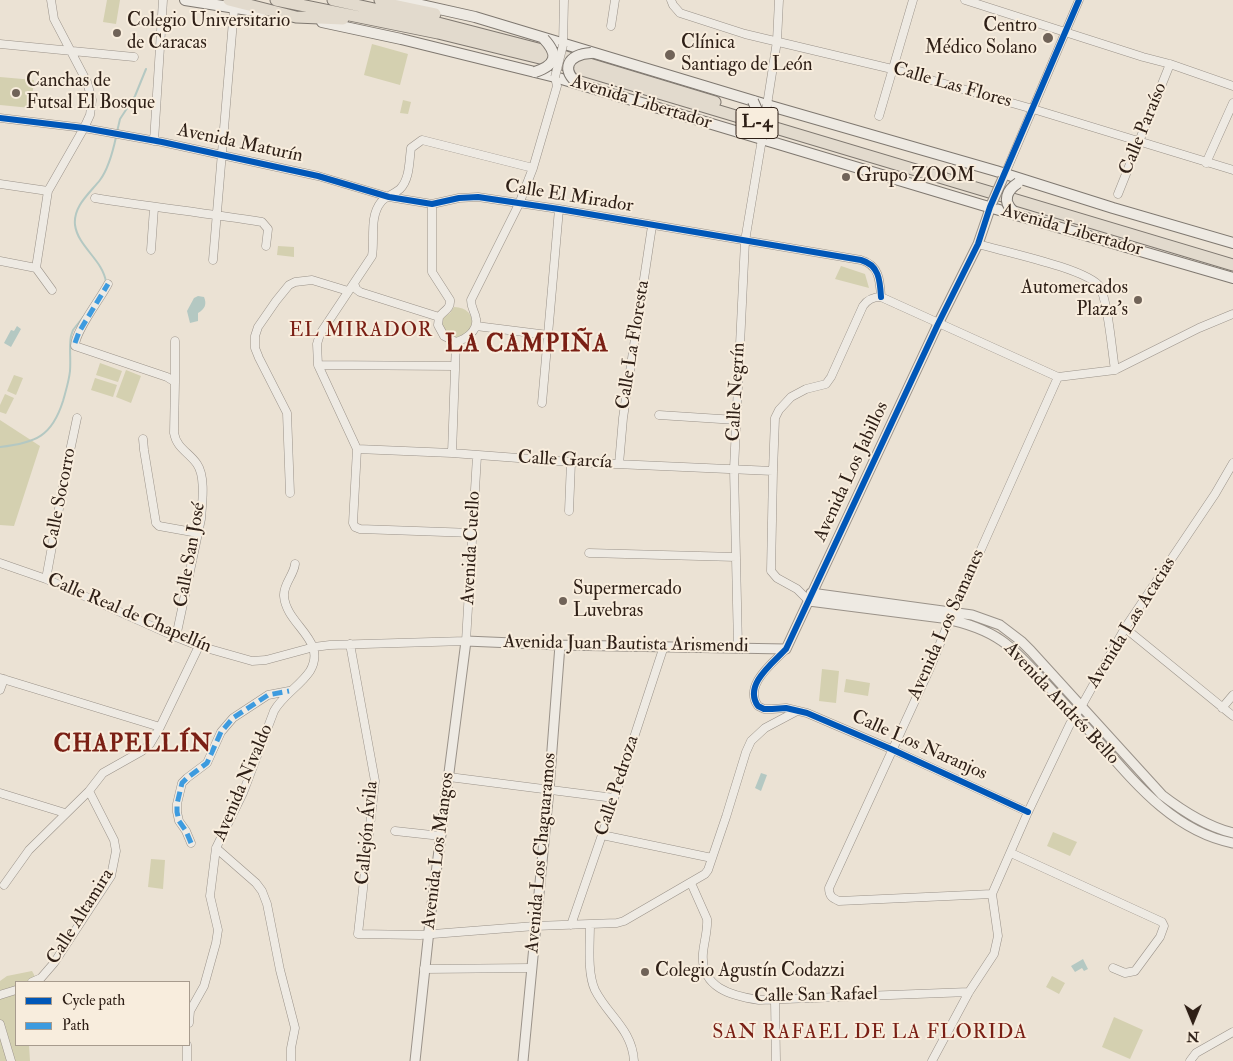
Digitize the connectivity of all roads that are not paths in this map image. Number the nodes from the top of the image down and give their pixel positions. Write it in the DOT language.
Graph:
graph roads {
  1 [pos="51,0"];
  2 [pos="163,0"];
  3 [pos="185,0"];
  4 [pos="276,0"];
  5 [pos="333,0"];
  6 [pos="380,0"];
  7 [pos="399,0"];
  8 [pos="564,0"];
  9 [pos="615,0"];
  10 [pos="779,0"];
  11 [pos="913,0"];
  12 [pos="965,0"];
  13 [pos="1078,0"];
  14 [pos="410,1"];
  15 [pos="672,3"];
  16 [pos="232,4"];
  17 [pos="296,17"];
  18 [pos="611,26"];
  19 [pos="1066,32"];
  20 [pos="544,39"];
  21 [pos="777,41"];
  22 [pos="0,44"];
  23 [pos="563,45"];
  24 [pos="70,51"];
  25 [pos="546,51"];
  26 [pos="591,53"];
  27 [pos="533,56"];
  28 [pos="134,57"];
  29 [pos="1170,64"];
  30 [pos="892,68"];
  31 [pos="535,72"];
  32 [pos="555,77"];
  33 [pos="580,85"];
  34 [pos="1233,86"];
  35 [pos="753,101"];
  36 [pos="1233,103"];
  37 [pos="767,105"];
  38 [pos="1033,109"];
  39 [pos="879,116"];
  40 [pos="0,118"];
  41 [pos="84,128"];
  42 [pos="738,132"];
  43 [pos="762,139"];
  44 [pos="154,141"];
  45 [pos="1138,142"];
  46 [pos="223,154"];
  47 [pos="1206,163"];
  48 [pos="533,168"];
  49 [pos="1233,170"];
  50 [pos="1004,176"];
  51 [pos="1023,183"];
  52 [pos="0,184"];
  53 [pos="48,191"];
  54 [pos="1118,194"];
  55 [pos="389,197"];
  56 [pos="95,198"];
  57 [pos="432,204"];
  58 [pos="519,204"];
  59 [pos="991,205"];
  60 [pos="154,208"];
  61 [pos="559,209"];
  62 [pos="1016,213"];
  63 [pos="217,214"];
  64 [pos="652,226"];
  65 [pos="744,241"];
  66 [pos="1233,243"];
  67 [pos="978,244"];
  68 [pos="266,246"];
  69 [pos="151,250"];
  70 [pos="1233,257"];
  71 [pos="213,260"];
  72 [pos="0,261"];
  73 [pos="1233,265"];
  74 [pos="36,268"];
  75 [pos="1233,278"];
  76 [pos="354,283"];
  77 [pos="108,284"];
  78 [pos="52,290"];
  79 [pos="348,291"];
  80 [pos="881,296"];
  81 [pos="1233,314"];
  82 [pos="439,317"];
  83 [pos="938,324"];
  84 [pos="476,326"];
  85 [pos="548,335"];
  86 [pos="175,342"];
  87 [pos="456,342"];
  88 [pos="318,365"];
  89 [pos="456,366"];
  90 [pos="1115,370"];
  91 [pos="1058,377"];
  92 [pos="176,382"];
  93 [pos="542,404"];
  94 [pos="660,415"];
  95 [pos="77,418"];
  96 [pos="736,420"];
  97 [pos="143,439"];
  98 [pos="357,449"];
  99 [pos="452,453"];
  100 [pos="477,456"];
  101 [pos="571,462"];
  102 [pos="1233,463"];
  103 [pos="620,464"];
  104 [pos="734,469"];
  105 [pos="773,471"];
  106 [pos="290,493"];
  107 [pos="569,511"];
  108 [pos="198,533"];
  109 [pos="473,533"];
  110 [pos="589,553"];
  111 [pos="736,558"];
  112 [pos="0,563"];
  113 [pos="295,564"];
  114 [pos="46,579"];
  115 [pos="810,597"];
  116 [pos="951,616"];
  117 [pos="1125,628"];
  118 [pos="176,638"];
  119 [pos="466,641"];
  120 [pos="350,644"];
  121 [pos="560,645"];
  122 [pos="199,646"];
  123 [pos="664,646"];
  124 [pos="314,647"];
  125 [pos="738,647"];
  126 [pos="786,649"];
  127 [pos="2,678"];
  128 [pos="0,690"];
  129 [pos="290,692"];
  130 [pos="1233,695"];
  131 [pos="1081,707"];
  132 [pos="1222,708"];
  133 [pos="797,711"];
  134 [pos="1075,715"];
  135 [pos="1233,716"];
  136 [pos="160,728"];
  137 [pos="891,749"];
  138 [pos="449,777"];
  139 [pos="549,789"];
  140 [pos="89,791"];
  141 [pos="0,793"];
  142 [pos="614,798"];
  143 [pos="1028,812"];
  144 [pos="65,813"];
  145 [pos="395,831"];
  146 [pos="1233,833"];
  147 [pos="602,835"];
  148 [pos="441,836"];
  149 [pos="191,843"];
  150 [pos="1233,843"];
  151 [pos="216,848"];
  152 [pos="1011,853"];
  153 [pos="712,858"];
  154 [pos="691,883"];
  155 [pos="4,885"];
  156 [pos="992,894"];
  157 [pos="590,924"];
  158 [pos="571,925"];
  159 [pos="536,926"];
  160 [pos="428,934"];
  161 [pos="532,968"];
  162 [pos="1113,968"];
  163 [pos="424,969"];
  164 [pos="34,981"];
  165 [pos="15,990"];
  166 [pos="969,992"];
  167 [pos="0,995"];
  168 [pos="776,1000"];
  169 [pos="190,1011"];
  170 [pos="0,1024"];
  171 [pos="1233,1032"];
  172 [pos="188,1046"];
  173 [pos="11,1061"];
  174 [pos="187,1061"];
  175 [pos="292,1061"];
  176 [pos="415,1061"];
  177 [pos="523,1061"];
  178 [pos="634,1061"];
  179 [pos="776,1061"];
  180 [pos="932,1061"];
  181 [pos="1190,1061"];
  1 -- 24 [label="street"];
  2 -- 44 [label="street"];
  3 -- 16 [label="main road, L-4"];
  4 -- 27 [label="main road, Avenida Libertador / L-4"];
  5 -- 25 [label="main road, Avenida Libertador / L-4"];
  6 -- 25 [label="main road, L-4"];
  7 -- 14 [label="main road, Avenida Libertador / L-4"];
  8 -- 23 [label="street"];
  9 -- 18 [label="street"];
  10 -- 21 [label="street"];
  11 -- 30 [label="street"];
  12 -- 19 [label="street"];
  13 -- 19 [label="street"];
  14 -- 20 [label="main road, Avenida Libertador / L-4"];
  15 -- 21 [label="street, Calle Las Flores"];
  16 -- 17 [label="main road, L-4"];
  16 -- 46 [label="street"];
  17 -- 27 [label="main road, L-4"];
  17 -- 31 [label="main road, Avenida Libertador / L-4"];
  19 -- 29 [label="street"];
  19 -- 38 [label="street"];
  20 -- 23 [label="main road, Avenida Libertador / L-4"];
  20 -- 31 [label="main road, bridge"];
  21 -- 30 [label="street, Calle Las Flores"];
  21 -- 37 [label="street"];
  22 -- 24 [label="street"];
  23 -- 26 [label="main road, Avenida Libertador / L-4"];
  23 -- 32 [label="street, bridge"];
  24 -- 28 [label="street"];
  24 -- 41 [label="street"];
  25 -- 70 [label="main road, Avenida Libertador / L-4"];
  26 -- 33 [label="main road, bridge"];
  26 -- 35 [label="main road, Avenida Libertador / L-4"];
  27 -- 73 [label="main road, Avenida Libertador / L-4"];
  29 -- 34 [label="street"];
  29 -- 45 [label="street, Calle Paraíso"];
  30 -- 38 [label="street, Calle Las Flores"];
  30 -- 39 [label="street"];
  31 -- 32 [label="main road, Avenida Libertador / L-4"];
  32 -- 33 [label="main road, Avenida Libertador / L-4"];
  32 -- 48 [label="street"];
  33 -- 42 [label="main road, Avenida Libertador / L-4"];
  35 -- 37 [label="main road, Avenida Libertador / L-4"];
  35 -- 42 [label="main road, L-4, bridge"];
  36 -- 47 [label="street"];
  37 -- 43 [label="street, Calle Negrín, bridge"];
  37 -- 50 [label="main road, Avenida Libertador / L-4"];
  38 -- 45 [label="street, Calle Las Flores"];
  38 -- 50 [label="street"];
  40 -- 41 [label="street, Avenida Maturín"];
  41 -- 44 [label="street, Avenida Maturín"];
  41 -- 53 [label="street"];
  42 -- 43 [label="main road, Avenida Libertador / L-4"];
  43 -- 59 [label="main road, Avenida Libertador / L-4"];
  43 -- 65 [label="street, Calle Negrín"];
  44 -- 46 [label="street, Avenida Maturín"];
  45 -- 47 [label="street, Calle Las Flores"];
  45 -- 54 [label="street, Calle Paraíso"];
  46 -- 55 [label="street, Avenida Maturín"];
  46 -- 63 [label="street"];
  47 -- 49 [label="street, Calle Las Flores"];
  48 -- 55 [label="street"];
  48 -- 58 [label="street"];
  50 -- 51 [label="main road, Avenida Libertador / L-4"];
  50 -- 59 [label="street, Avenida Los Jabillos, bridge"];
  51 -- 62 [label="main road, bridge"];
  51 -- 66 [label="main road, Avenida Libertador / L-4"];
  52 -- 53 [label="street"];
  53 -- 74 [label="street"];
  55 -- 57 [label="street, Calle El Mirador"];
  55 -- 76 [label="street"];
  56 -- 60 [label="street"];
  57 -- 58 [label="street, Calle El Mirador"];
  57 -- 82 [label="street"];
  58 -- 61 [label="street, Calle El Mirador"];
  58 -- 84 [label="street"];
  59 -- 62 [label="main road, Avenida Libertador / L-4"];
  59 -- 67 [label="street, Avenida Los Jabillos"];
  60 -- 63 [label="street"];
  60 -- 69 [label="street"];
  61 -- 64 [label="street, Calle El Mirador"];
  61 -- 85 [label="street"];
  62 -- 75 [label="main road, Avenida Libertador / L-4"];
  63 -- 68 [label="street"];
  63 -- 71 [label="street"];
  64 -- 65 [label="street, Calle El Mirador"];
  64 -- 103 [label="street, Calle La Floresta"];
  65 -- 80 [label="street, Calle El Mirador"];
  65 -- 96 [label="street, Calle Negrín"];
  67 -- 83 [label="street, Avenida Los Jabillos"];
  67 -- 90 [label="street"];
  72 -- 74 [label="street"];
  74 -- 78 [label="street"];
  76 -- 79 [label="street"];
  76 -- 82 [label="street"];
  77 -- 92 [label="street"];
  79 -- 88 [label="street"];
  79 -- 106 [label="street"];
  80 -- 83 [label="street"];
  80 -- 105 [label="street"];
  81 -- 90 [label="street"];
  82 -- 87 [label="street"];
  83 -- 91 [label="street"];
  83 -- 115 [label="street, Avenida Los Jabillos"];
  84 -- 85 [label="street"];
  84 -- 87 [label="street"];
  85 -- 93 [label="street"];
  86 -- 92 [label="street, Calle San José"];
  87 -- 89 [label="street"];
  88 -- 89 [label="street"];
  88 -- 98 [label="street"];
  89 -- 99 [label="street"];
  90 -- 91 [label="street"];
  91 -- 116 [label="street, Avenida Los Samanes"];
  92 -- 108 [label="street, Calle San José"];
  94 -- 96 [label="street"];
  95 -- 114 [label="street, Calle Socorro"];
  96 -- 104 [label="street, Calle Negrín"];
  97 -- 108 [label="street"];
  98 -- 99 [label="street, Calle García"];
  98 -- 109 [label="street"];
  99 -- 100 [label="street, Calle García"];
  100 -- 101 [label="street, Calle García"];
  100 -- 109 [label="street, Avenida Cuello"];
  101 -- 103 [label="street, Calle García"];
  101 -- 107 [label="street"];
  102 -- 117 [label="street, Avenida Las Acacias"];
  103 -- 104 [label="street, Calle García"];
  104 -- 105 [label="street, Calle García"];
  104 -- 111 [label="street, Calle Negrín"];
  105 -- 115 [label="street"];
  108 -- 118 [label="street, Calle San José"];
  109 -- 119 [label="street, Avenida Cuello"];
  110 -- 111 [label="street"];
  111 -- 125 [label="street, Calle Negrín"];
  112 -- 114 [label="street, Calle Real de Chapellín"];
  113 -- 124 [label="street"];
  114 -- 118 [label="street, Calle Real de Chapellín"];
  115 -- 116 [label="street, Avenida Andrés Bello"];
  115 -- 126 [label="street, Avenida Los Jabillos"];
  116 -- 131 [label="street, Avenida Andrés Bello"];
  116 -- 134 [label="street, Avenida Andrés Bello"];
  116 -- 137 [label="street, Avenida Los Samanes"];
  117 -- 131 [label="street, Avenida Las Acacias"];
  117 -- 132 [label="street"];
  118 -- 122 [label="street, Calle Real de Chapellín"];
  119 -- 120 [label="street, Calle Real de Chapellín"];
  119 -- 121 [label="street, Avenida Juan Bautista Arismendi"];
  119 -- 138 [label="street, Avenida Los Mangos"];
  120 -- 124 [label="street, Calle Real de Chapellín"];
  120 -- 160 [label="street, Callejón Ávila"];
  121 -- 123 [label="street, Avenida Juan Bautista Arismendi"];
  121 -- 139 [label="street, Avenida Los Chaguaramos"];
  122 -- 124 [label="street, Calle Real de Chapellín"];
  122 -- 136 [label="street"];
  123 -- 125 [label="street, Avenida Juan Bautista Arismendi"];
  123 -- 142 [label="street, Calle Pedroza"];
  124 -- 129 [label="street, Avenida Nivaldo"];
  125 -- 126 [label="street, Avenida Juan Bautista Arismendi"];
  126 -- 133 [label="street, Avenida Los Jabillos"];
  127 -- 128 [label="street"];
  127 -- 136 [label="street"];
  129 -- 149 [label="street"];
  129 -- 151 [label="street, Avenida Nivaldo"];
  130 -- 132 [label="street"];
  131 -- 134 [label="street, Avenida Las Acacias"];
  131 -- 146 [label="street, Avenida Andrés Bello"];
  132 -- 135 [label="street"];
  133 -- 137 [label="street, Calle Los Naranjos"];
  133 -- 153 [label="street"];
  134 -- 143 [label="street, Avenida Las Acacias"];
  134 -- 150 [label="street, Avenida Andrés Bello"];
  136 -- 140 [label="street"];
  137 -- 143 [label="street, Calle Los Naranjos"];
  137 -- 156 [label="street, Avenida Los Samanes"];
  138 -- 139 [label="street"];
  138 -- 148 [label="street, Avenida Los Mangos"];
  139 -- 142 [label="street"];
  139 -- 159 [label="street, Avenida Los Chaguaramos"];
  140 -- 144 [label="street"];
  140 -- 164 [label="street, Calle Altamira"];
  141 -- 144 [label="street"];
  142 -- 147 [label="street, Calle Pedroza"];
  143 -- 152 [label="street, Avenida Las Acacias"];
  144 -- 155 [label="street"];
  145 -- 148 [label="street"];
  147 -- 153 [label="street"];
  147 -- 158 [label="street, Calle Pedroza"];
  148 -- 160 [label="street, Avenida Los Mangos"];
  151 -- 169 [label="street, Avenida Nivaldo"];
  151 -- 175 [label="street"];
  152 -- 156 [label="street, Avenida Las Acacias"];
  152 -- 162 [label="street"];
  153 -- 154 [label="street"];
  154 -- 157 [label="street"];
  154 -- 168 [label="street, Calle San Rafael"];
  156 -- 166 [label="street"];
  157 -- 158 [label="street"];
  157 -- 178 [label="street"];
  158 -- 159 [label="street"];
  159 -- 160 [label="street"];
  159 -- 161 [label="street, Avenida Los Chaguaramos"];
  160 -- 163 [label="street, Avenida Los Mangos"];
  161 -- 163 [label="street"];
  161 -- 177 [label="street, Avenida Los Chaguaramos"];
  163 -- 176 [label="street, Avenida Los Mangos"];
  165 -- 167 [label="street"];
  166 -- 168 [label="street, Calle San Rafael"];
  166 -- 180 [label="street"];
  168 -- 179 [label="street"];
  170 -- 173 [label="street"];
  171 -- 181 [label="street"];
  172 -- 174 [label="street"];
}
